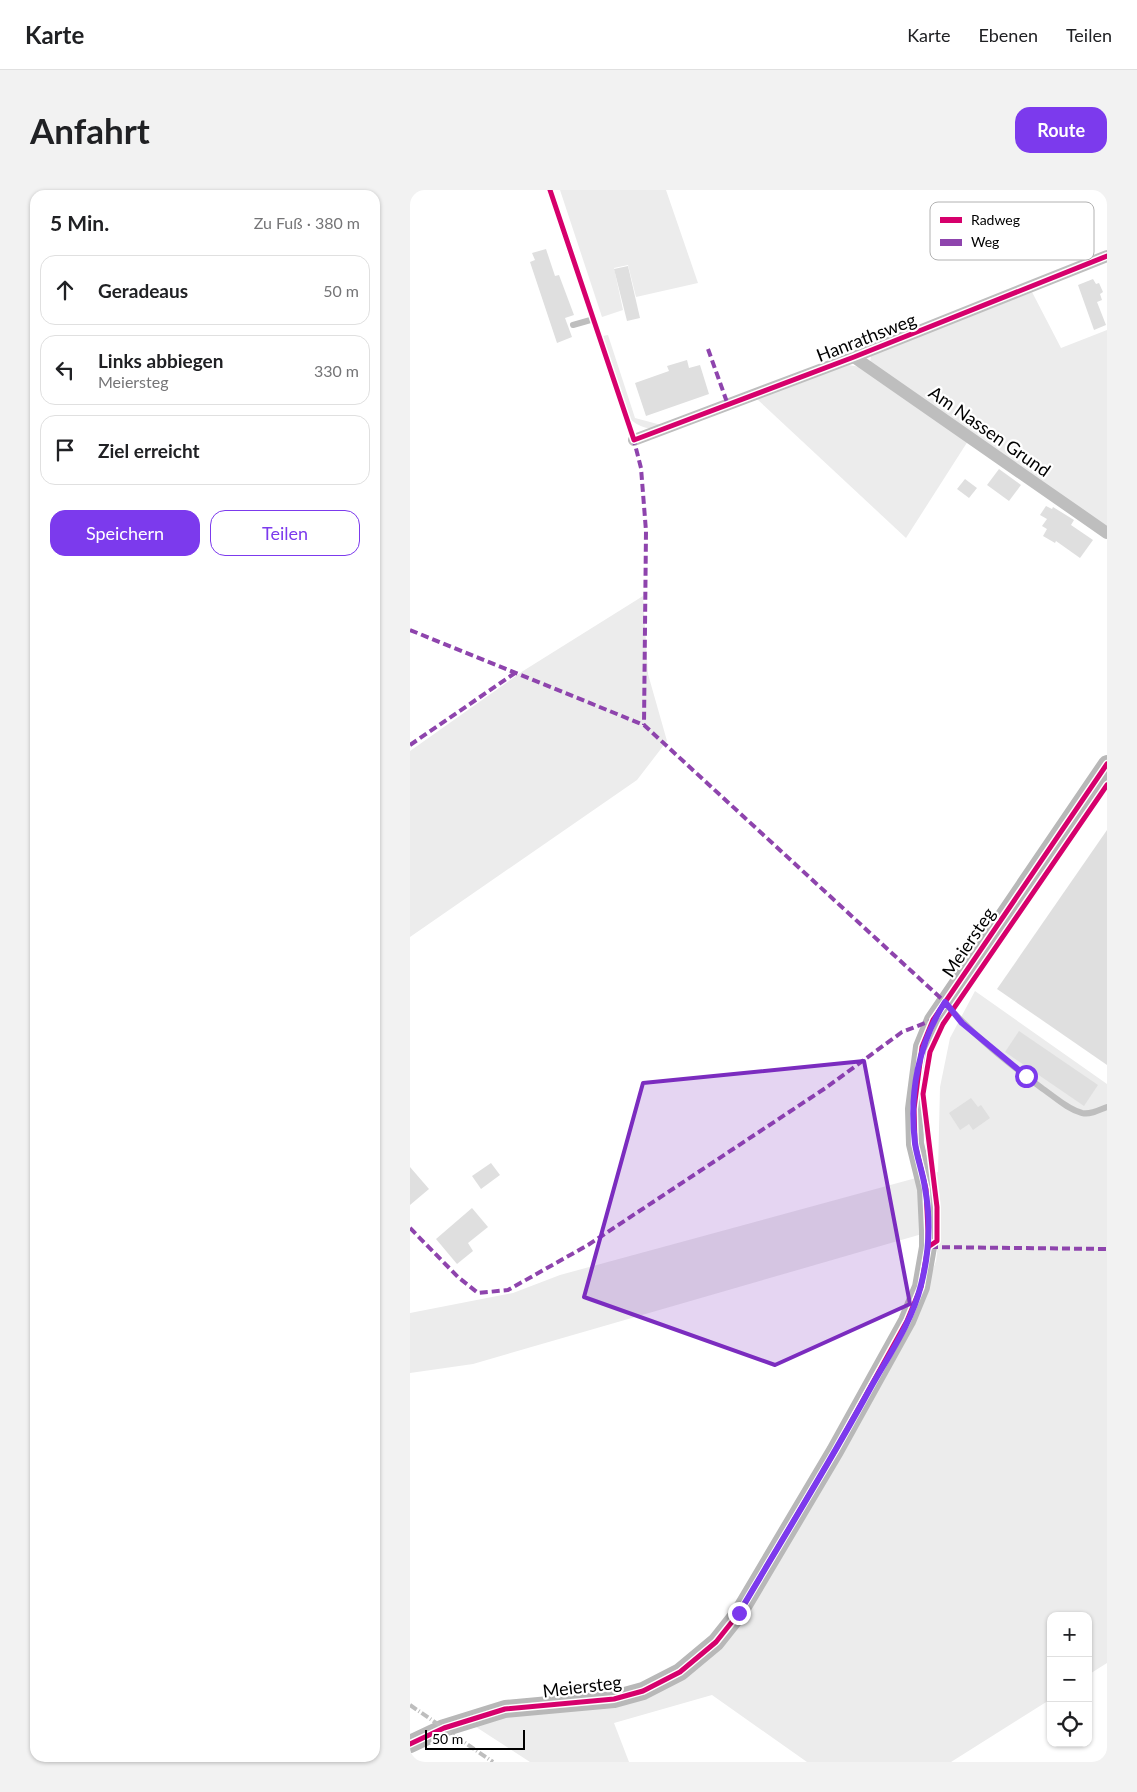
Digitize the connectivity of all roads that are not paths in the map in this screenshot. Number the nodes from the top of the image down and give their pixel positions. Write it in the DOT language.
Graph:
graph roads {
  1 [pos="1107,256"];
  2 [pos="594,319"];
  3 [pos="573,325"];
  4 [pos="854,357"];
  5 [pos="634,440"];
  6 [pos="1107,533"];
  7 [pos="1107,764"];
  8 [pos="945,1002"];
  9 [pos="1107,1107"];
  10 [pos="410,1744"];
  1 -- 4 [label="street, Hanrathsweg"];
  2 -- 3 [label="lane"];
  4 -- 5 [label="street, Hanrathsweg"];
  4 -- 6 [label="street, Am Nassen Grund"];
  7 -- 8 [label="street, Meiersteg"];
  8 -- 9 [label="lane"];
  8 -- 10 [label="street, Meiersteg"];
}
